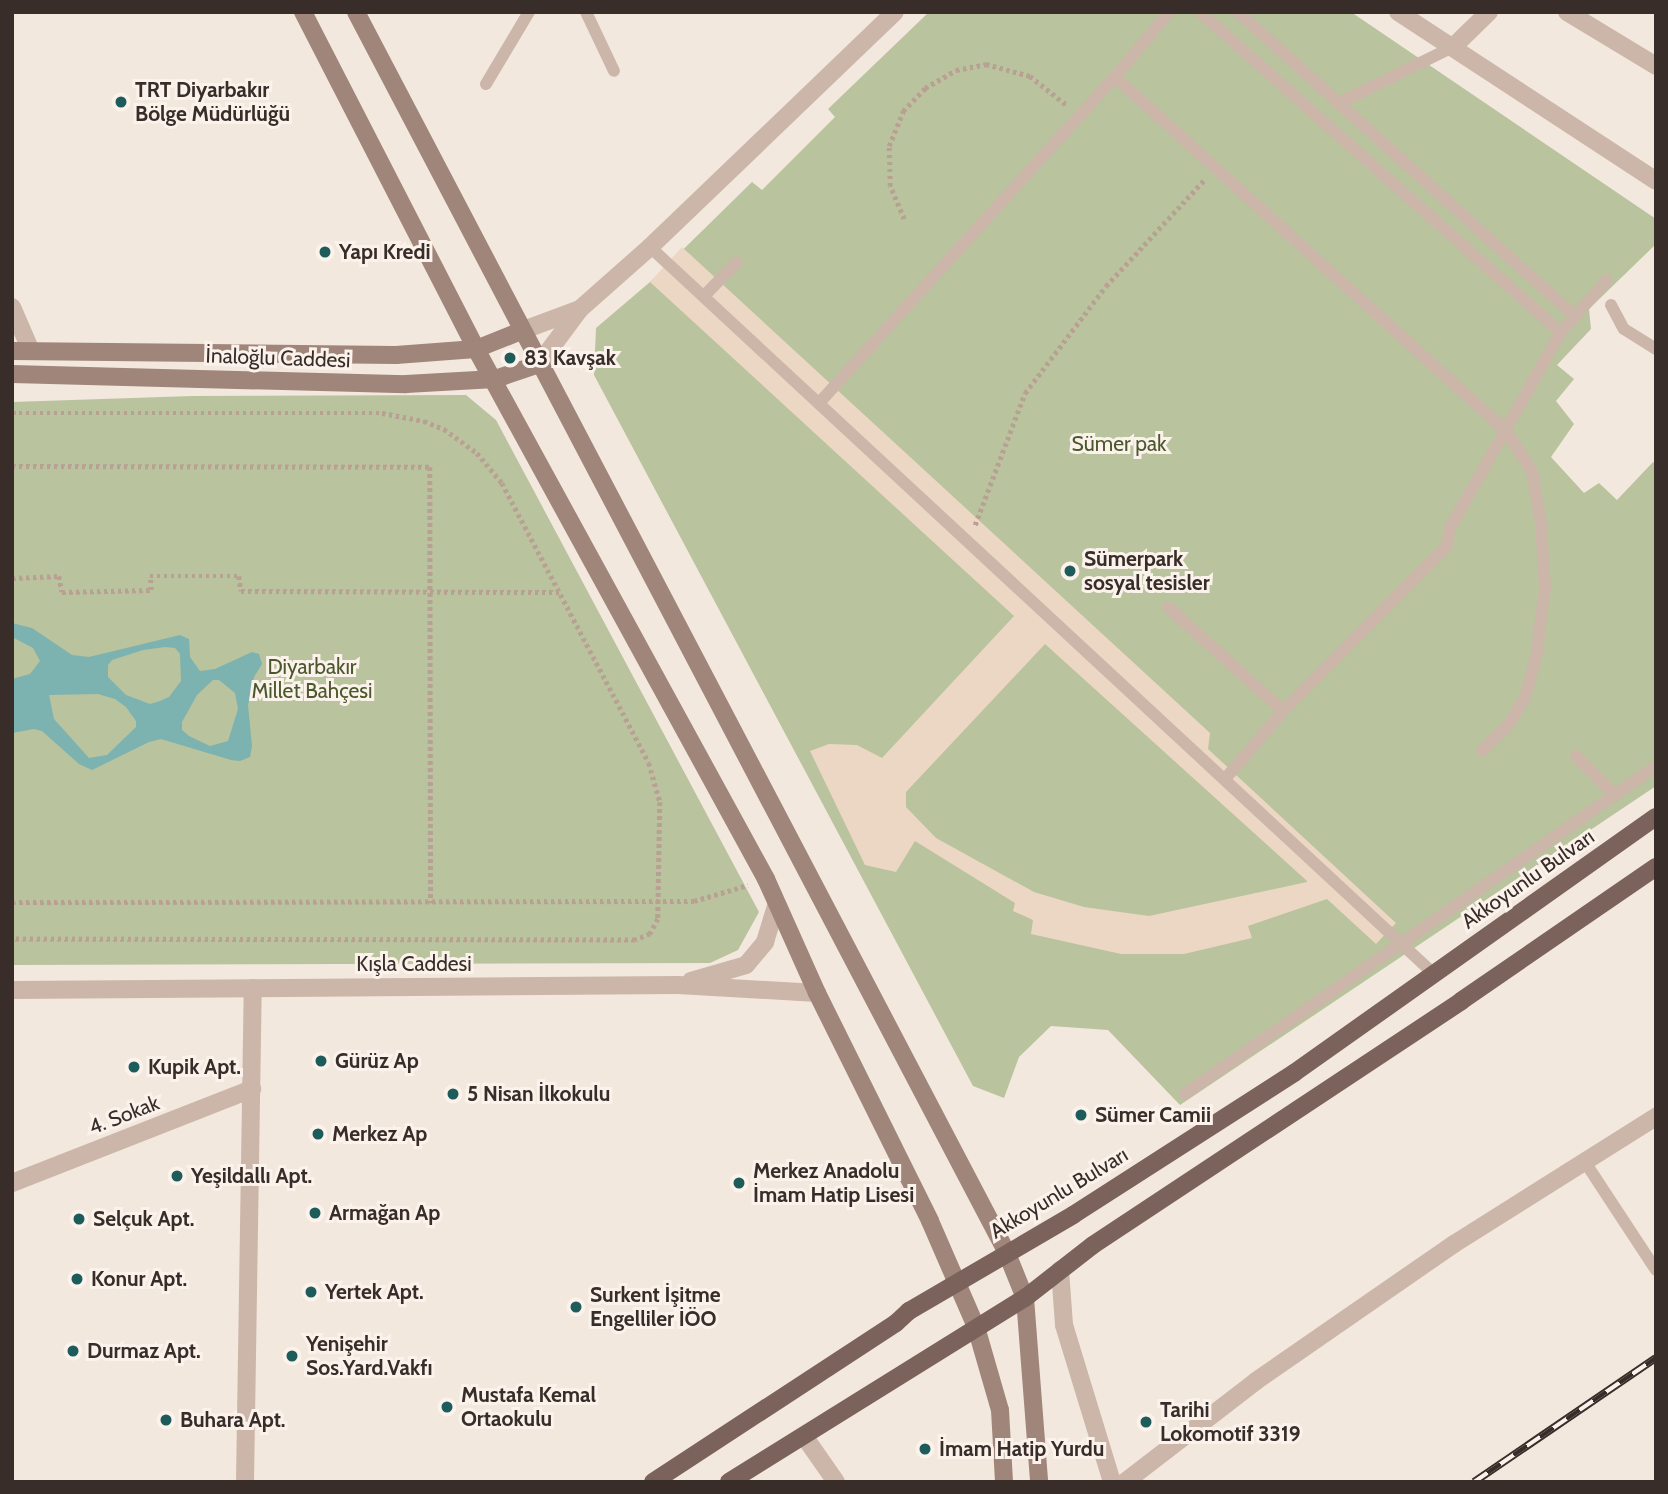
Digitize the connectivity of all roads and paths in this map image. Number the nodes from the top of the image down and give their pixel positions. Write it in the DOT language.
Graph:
graph roads {
  1 [pos="303,12"];
  2 [pos="356,12"];
  3 [pos="529,12"];
  4 [pos="586,12"];
  5 [pos="895,12"];
  6 [pos="1169,12"];
  7 [pos="1200,12"];
  8 [pos="1238,12"];
  9 [pos="1398,12"];
  10 [pos="1489,12"];
  11 [pos="1567,12"];
  12 [pos="1453,47"];
  13 [pos="1656,66"];
  14 [pos="614,71"];
  15 [pos="1115,77"];
  16 [pos="486,84"];
  17 [pos="1339,103"];
  18 [pos="1079,117"];
  19 [pos="1216,167"];
  20 [pos="1656,181"];
  21 [pos="904,219"];
  22 [pos="650,247"];
  23 [pos="737,262"];
  24 [pos="1607,280"];
  25 [pos="704,296"];
  26 [pos="1611,305"];
  27 [pos="12,307"];
  28 [pos="580,309"];
  29 [pos="1575,316"];
  30 [pos="521,331"];
  31 [pos="1560,332"];
  32 [pos="476,349"];
  33 [pos="1656,349"];
  34 [pos="12,351"];
  35 [pos="32,351"];
  36 [pos="539,364"];
  37 [pos="12,374"];
  38 [pos="495,379"];
  39 [pos="820,402"];
  40 [pos="12,413"];
  41 [pos="1507,432"];
  42 [pos="12,466"];
  43 [pos="969,540"];
  44 [pos="12,578"];
  45 [pos="430,592"];
  46 [pos="559,592"];
  47 [pos="1168,607"];
  48 [pos="1283,711"];
  49 [pos="1482,751"];
  50 [pos="1576,756"];
  51 [pos="1656,766"];
  52 [pos="1225,779"];
  53 [pos="1614,794"];
  54 [pos="1656,817"];
  55 [pos="1656,867"];
  56 [pos="766,879"];
  57 [pos="659,901"];
  58 [pos="12,902"];
  59 [pos="431,903"];
  60 [pos="776,905"];
  61 [pos="12,939"];
  62 [pos="1400,943"];
  63 [pos="1434,974"];
  64 [pos="678,985"];
  65 [pos="253,988"];
  66 [pos="12,990"];
  67 [pos="817,993"];
  68 [pos="252,1089"];
  69 [pos="1185,1094"];
  70 [pos="1656,1116"];
  71 [pos="1585,1162"];
  72 [pos="12,1183"];
  73 [pos="1006,1251"];
  74 [pos="1060,1270"];
  75 [pos="1656,1270"];
  76 [pos="957,1281"];
  77 [pos="1025,1298"];
  78 [pos="976,1327"];
  79 [pos="804,1436"];
  80 [pos="243,1481"];
  81 [pos="653,1482"];
  82 [pos="729,1482"];
  83 [pos="836,1482"];
  84 [pos="1004,1482"];
  85 [pos="1039,1482"];
  86 [pos="1112,1482"];
  87 [pos="1125,1482"];
  1 -- 32 [label="main road"];
  2 -- 30 [label="main road"];
  3 -- 16 [label="lane"];
  4 -- 14 [label="lane"];
  5 -- 22 [label="street"];
  6 -- 15 [label="lane"];
  7 -- 31 [label="lane"];
  8 -- 17 [label="lane"];
  9 -- 12 [label="street"];
  10 -- 12 [label="street"];
  11 -- 13 [label="street"];
  12 -- 17 [label="lane"];
  12 -- 20 [label="street"];
  15 -- 18 [label="lane"];
  15 -- 19 [label="lane"];
  17 -- 29 [label="lane"];
  18 -- 21 [label="path"];
  18 -- 39 [label="lane"];
  19 -- 41 [label="lane"];
  19 -- 43 [label="path"];
  22 -- 25 [label="lane"];
  22 -- 28 [label="street"];
  23 -- 25 [label="lane"];
  24 -- 29 [label="lane"];
  25 -- 39 [label="lane"];
  26 -- 33 [label="lane"];
  27 -- 35 [label="street"];
  28 -- 30 [label="street"];
  28 -- 36 [label="street"];
  29 -- 31 [label="lane"];
  30 -- 32 [label="main road, İnaloğlu Caddesi"];
  30 -- 36 [label="main road"];
  31 -- 41 [label="lane"];
  32 -- 35 [label="main road, İnaloğlu Caddesi"];
  32 -- 38 [label="main road"];
  34 -- 35 [label="main road, İnaloğlu Caddesi"];
  36 -- 38 [label="main road, İnaloğlu Caddesi"];
  36 -- 73 [label="main road"];
  37 -- 38 [label="main road, İnaloğlu Caddesi"];
  38 -- 56 [label="main road"];
  39 -- 43 [label="lane"];
  40 -- 46 [label="path"];
  41 -- 48 [label="lane"];
  41 -- 49 [label="lane"];
  42 -- 45 [label="path"];
  43 -- 52 [label="lane"];
  44 -- 45 [label="path"];
  45 -- 46 [label="path"];
  45 -- 59 [label="path"];
  46 -- 57 [label="path"];
  47 -- 48 [label="lane"];
  48 -- 52 [label="lane"];
  50 -- 53 [label="lane"];
  51 -- 53 [label="lane"];
  52 -- 62 [label="lane"];
  53 -- 62 [label="lane"];
  54 -- 63 [label="main road, Akkoyunlu Bulvarı"];
  55 -- 74 [label="main road"];
  56 -- 57 [label="path"];
  56 -- 60 [label="main road"];
  57 -- 59 [label="path"];
  57 -- 61 [label="path"];
  58 -- 59 [label="path"];
  60 -- 64 [label="street"];
  60 -- 67 [label="main road"];
  62 -- 63 [label="lane"];
  62 -- 69 [label="lane"];
  63 -- 73 [label="main road, Akkoyunlu Bulvarı"];
  64 -- 65 [label="street, Kışla Caddesi"];
  64 -- 67 [label="street, Kışla Caddesi"];
  65 -- 66 [label="street, Kışla Caddesi"];
  65 -- 68 [label="street"];
  67 -- 76 [label="main road"];
  68 -- 72 [label="street, 4. Sokak"];
  68 -- 80 [label="street"];
  70 -- 71 [label="street"];
  71 -- 75 [label="lane"];
  71 -- 87 [label="street"];
  73 -- 76 [label="main road, Akkoyunlu Bulvarı"];
  73 -- 77 [label="main road"];
  74 -- 77 [label="main road"];
  74 -- 86 [label="street"];
  76 -- 78 [label="main road"];
  76 -- 81 [label="main road, Akkoyunlu Bulvarı"];
  77 -- 78 [label="main road"];
  77 -- 85 [label="main road"];
  78 -- 79 [label="main road"];
  78 -- 84 [label="main road"];
  79 -- 82 [label="main road"];
  79 -- 83 [label="street"];
}
